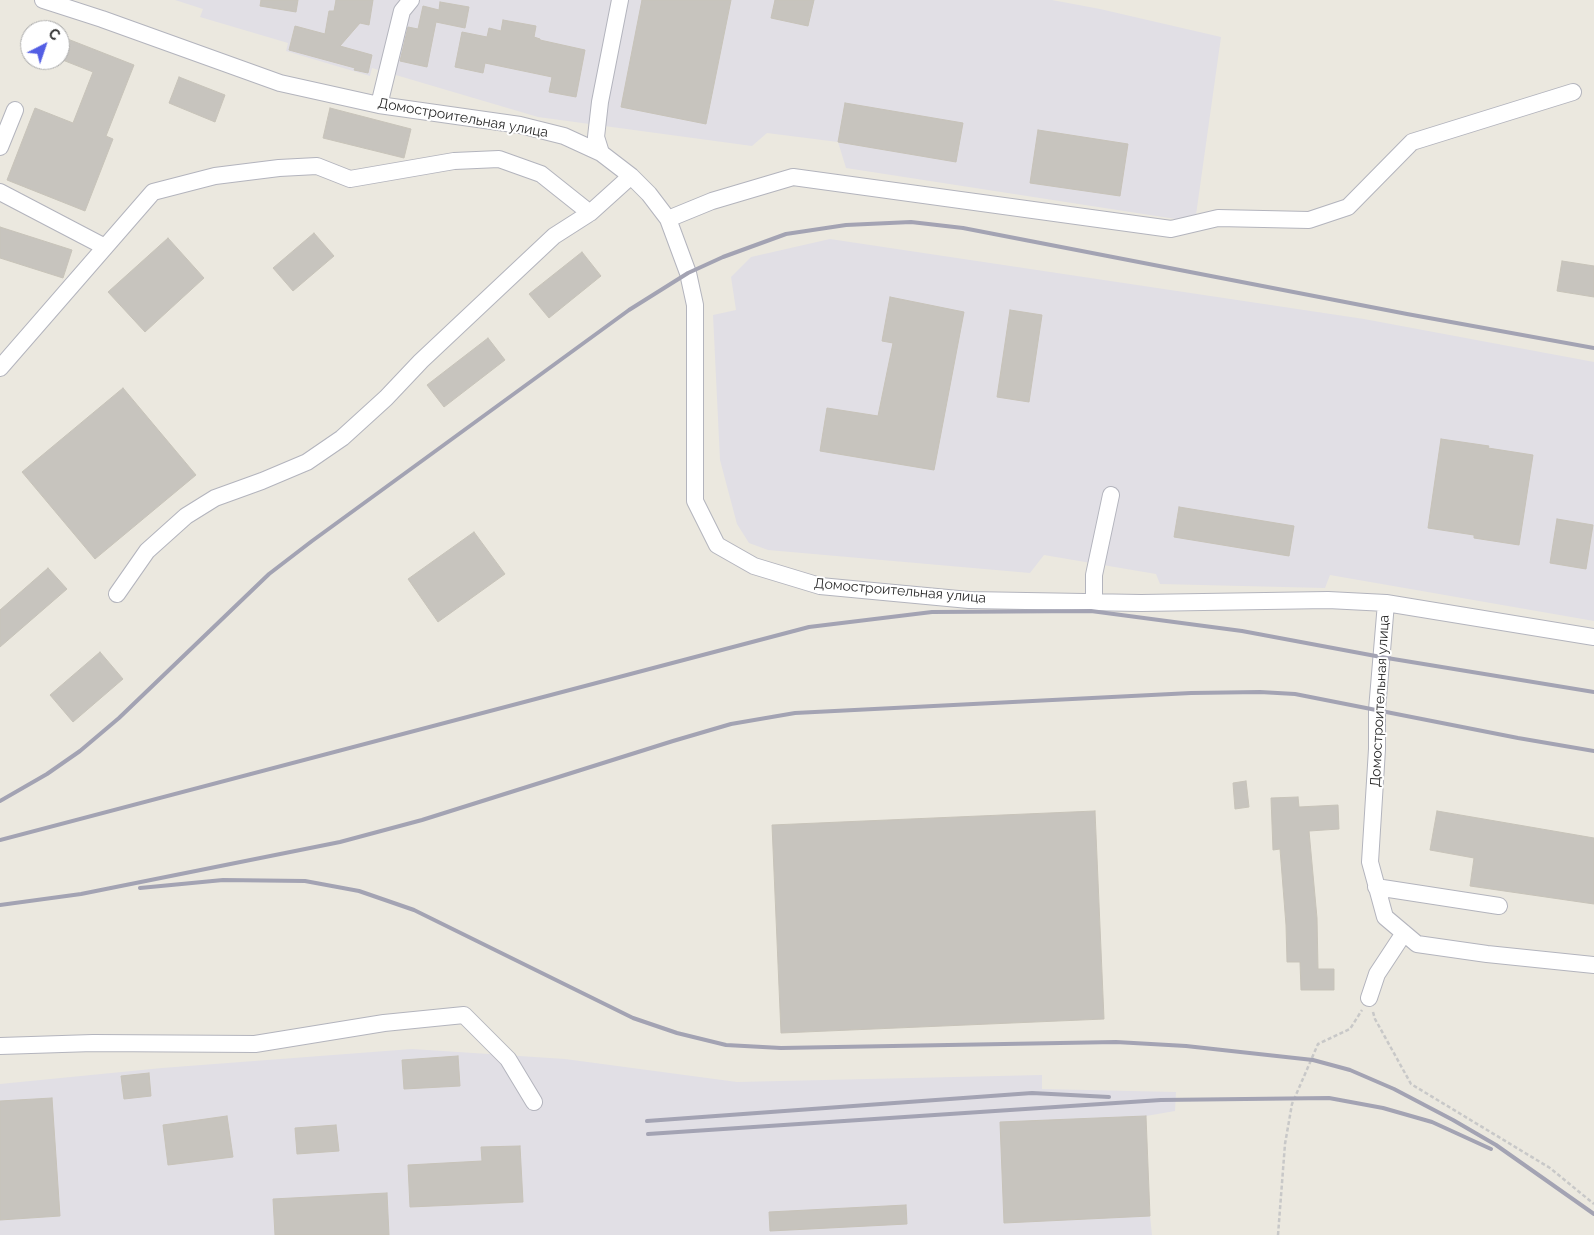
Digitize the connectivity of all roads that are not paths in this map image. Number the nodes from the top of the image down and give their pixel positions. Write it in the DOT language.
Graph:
graph roads {
  1 [pos="43,0"];
  2 [pos="411,0"];
  3 [pos="620,0"];
  4 [pos="1573,92"];
  5 [pos="380,105"];
  6 [pos="15,110"];
  7 [pos="0,147"];
  8 [pos="601,153"];
  9 [pos="631,176"];
  10 [pos="0,192"];
  11 [pos="590,213"];
  12 [pos="668,220"];
  13 [pos="105,247"];
  14 [pos="0,368"];
  15 [pos="1111,495"];
  16 [pos="117,594"];
  17 [pos="1094,602"];
  18 [pos="1386,603"];
  19 [pos="1594,637"];
  20 [pos="1376,888"];
  21 [pos="1499,906"];
  22 [pos="1404,933"];
  23 [pos="1594,966"];
  24 [pos="1369,998"];
  25 [pos="0,1046"];
  26 [pos="534,1102"];
  1 -- 5 [label="street, Домостроительная улица"];
  2 -- 5 [label="street"];
  3 -- 8 [label="street"];
  4 -- 12 [label="street"];
  5 -- 8 [label="street, Домостроительная улица"];
  6 -- 7 [label="street"];
  8 -- 9 [label="street, Домостроительная улица"];
  9 -- 11 [label="street"];
  9 -- 12 [label="street, Домостроительная улица"];
  10 -- 13 [label="street"];
  11 -- 13 [label="street"];
  11 -- 16 [label="street"];
  12 -- 17 [label="street, Домостроительная улица"];
  13 -- 14 [label="street"];
  15 -- 17 [label="street"];
  17 -- 18 [label="street, Домостроительная улица"];
  18 -- 19 [label="street"];
  18 -- 20 [label="street, Домостроительная улица"];
  20 -- 21 [label="street"];
  20 -- 22 [label="street, Домостроительная улица"];
  22 -- 23 [label="street, Домостроительная улица"];
  22 -- 24 [label="street"];
  25 -- 26 [label="street"];
}
